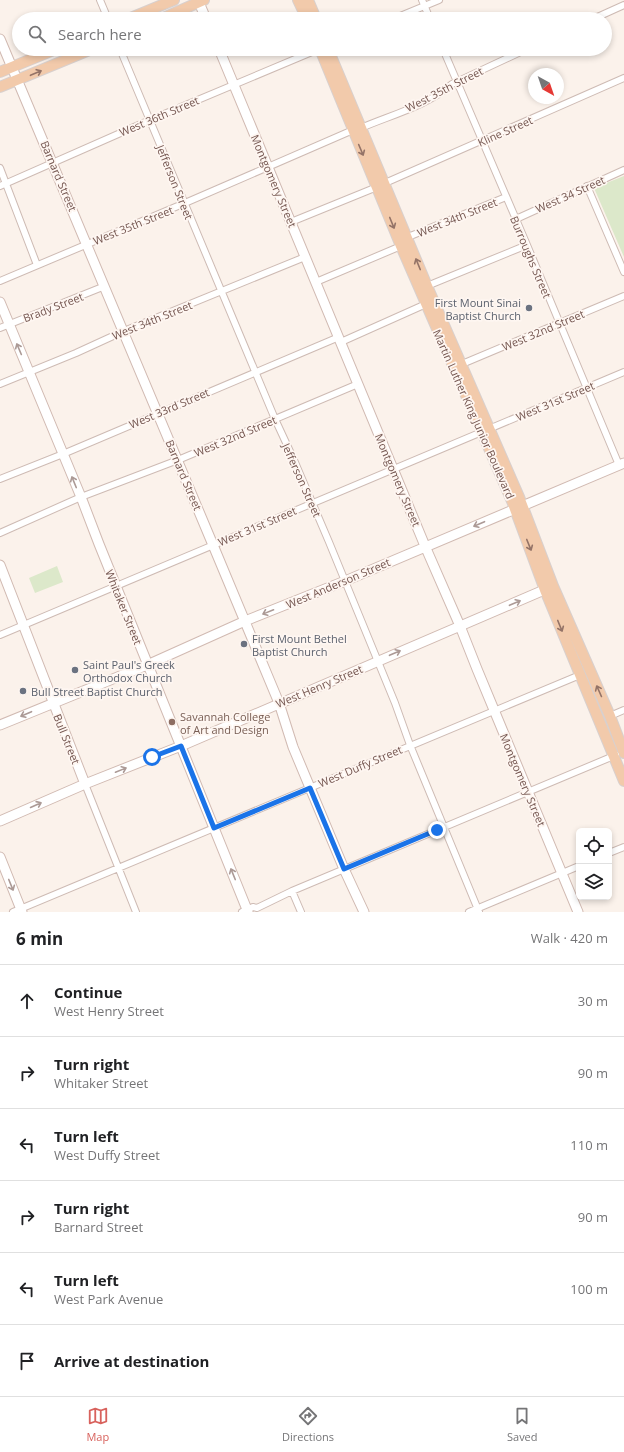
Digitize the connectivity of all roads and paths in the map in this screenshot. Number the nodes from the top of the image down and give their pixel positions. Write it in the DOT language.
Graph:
graph roads {
  1 [pos="100,0"];
  2 [pos="174,0"];
  3 [pos="298,0"];
  4 [pos="308,0"];
  5 [pos="439,0"];
  6 [pos="200,1"];
  7 [pos="424,3"];
  8 [pos="624,5"];
  9 [pos="105,12"];
  10 [pos="145,12"];
  11 [pos="176,12"];
  12 [pos="204,12"];
  13 [pos="304,12"];
  14 [pos="313,12"];
  15 [pos="407,12"];
  16 [pos="608,12"];
  17 [pos="0,39"];
  18 [pos="39,56"];
  19 [pos="75,56"];
  20 [pos="123,56"];
  21 [pos="222,56"];
  22 [pos="303,56"];
  23 [pos="323,56"];
  24 [pos="331,56"];
  25 [pos="446,56"];
  26 [pos="512,56"];
  27 [pos="12,67"];
  28 [pos="0,72"];
  29 [pos="624,78"];
  30 [pos="18,80"];
  31 [pos="457,82"];
  32 [pos="234,84"];
  33 [pos="0,88"];
  34 [pos="150,120"];
  35 [pos="357,129"];
  36 [pos="482,141"];
  37 [pos="53,163"];
  38 [pos="0,168"];
  39 [pos="268,168"];
  40 [pos="624,170"];
  41 [pos="3,185"];
  42 [pos="381,185"];
  43 [pos="587,186"];
  44 [pos="506,198"];
  45 [pos="184,203"];
  46 [pos="516,219"];
  47 [pos="291,222"];
  48 [pos="408,237"];
  49 [pos="87,244"];
  50 [pos="527,245"];
  51 [pos="401,246"];
  52 [pos="305,257"];
  53 [pos="37,264"];
  54 [pos="624,272"];
  55 [pos="0,281"];
  56 [pos="316,282"];
  57 [pos="105,286"];
  58 [pos="427,286"];
  59 [pos="221,292"];
  60 [pos="624,296"];
  61 [pos="0,302"];
  62 [pos="426,304"];
  63 [pos="559,323"];
  64 [pos="9,324"];
  65 [pos="0,328"];
  66 [pos="124,331"];
  67 [pos="340,339"];
  68 [pos="462,364"];
  69 [pos="29,372"];
  70 [pos="255,372"];
  71 [pos="624,372"];
  72 [pos="0,384"];
  73 [pos="358,384"];
  74 [pos="586,388"];
  75 [pos="158,413"];
  76 [pos="274,419"];
  77 [pos="485,430"];
  78 [pos="63,454"];
  79 [pos="178,460"];
  80 [pos="621,464"];
  81 [pos="394,469"];
  82 [pos="0,479"];
  83 [pos="81,497"];
  84 [pos="312,503"];
  85 [pos="518,508"];
  86 [pos="0,533"];
  87 [pos="213,544"];
  88 [pos="426,546"];
  89 [pos="0,565"];
  90 [pos="345,581"];
  91 [pos="116,586"];
  92 [pos="549,588"];
  93 [pos="245,622"];
  94 [pos="23,626"];
  95 [pos="460,626"];
  96 [pos="0,635"];
  97 [pos="378,661"];
  98 [pos="148,665"];
  99 [pos="580,675"];
  100 [pos="53,703"];
  101 [pos="278,703"];
  102 [pos="494,710"];
  103 [pos="624,710"];
  104 [pos="610,716"];
  105 [pos="0,726"];
  106 [pos="181,746"];
  107 [pos="410,746"];
  108 [pos="620,754"];
  109 [pos="624,781"];
  110 [pos="85,784"];
  111 [pos="310,788"];
  112 [pos="528,792"];
  113 [pos="0,821"];
  114 [pos="444,827"];
  115 [pos="214,828"];
  116 [pos="624,847"];
  117 [pos="612,852"];
  118 [pos="0,857"];
  119 [pos="576,867"];
  120 [pos="119,868"];
  121 [pos="344,869"];
  122 [pos="562,873"];
  123 [pos="292,891"];
  124 [pos="479,910"];
  125 [pos="18,911"];
  126 [pos="246,911"];
  127 [pos="136,912"];
  128 [pos="301,912"];
  129 [pos="364,912"];
  130 [pos="469,912"];
  131 [pos="578,912"];
  1 -- 9 [label="street"];
  2 -- 10 [label="main road"];
  3 -- 13 [label="main road"];
  4 -- 14 [label="main road"];
  5 -- 7 [label="street"];
  6 -- 11 [label="main road"];
  6 -- 12 [label="main road"];
  7 -- 15 [label="street"];
  8 -- 16 [label="street"];
  17 -- 27 [label="main road, Barnard Street"];
  18 -- 27 [label="main road"];
  30 -- 19 [label="main road, one-way"];
  20 -- 34 [label="street, Jefferson Street"];
  21 -- 32 [label="main road, Montgomery Street"];
  22 -- 32 [label="street, West 36th Street"];
  23 -- 35 [label="main road, Martin Luther King Junior Boulevard"];
  24 -- 35 [label="main road, Martin Luther King Junior Boulevard"];
  25 -- 31 [label="street, Burroughs Street"];
  26 -- 31 [label="street, West 35th Street"];
  27 -- 28 [label="main road"];
  27 -- 30 [label="main road, Barnard Street"];
  29 -- 36 [label="street, Kline Street"];
  30 -- 33 [label="main road"];
  30 -- 37 [label="main road, Barnard Street"];
  31 -- 35 [label="street, West 35th Street"];
  31 -- 36 [label="street, Burroughs Street"];
  32 -- 34 [label="street, West 36th Street"];
  32 -- 39 [label="main road, Montgomery Street"];
  34 -- 37 [label="street, West 36th Street"];
  34 -- 45 [label="street, Jefferson Street"];
  35 -- 39 [label="street, West 35th Street"];
  35 -- 42 [label="main road, Martin Luther King Junior Boulevard"];
  36 -- 42 [label="street, Kline Street"];
  36 -- 44 [label="street, Burroughs Street"];
  37 -- 41 [label="street, West 36th Street"];
  37 -- 49 [label="main road, Barnard Street"];
  38 -- 41 [label="street"];
  39 -- 45 [label="street, West 35th Street"];
  39 -- 47 [label="main road, Montgomery Street"];
  40 -- 43 [label="street, West 34 Street"];
  41 -- 53 [label="street"];
  42 -- 47 [label="street, Kline Street"];
  42 -- 48 [label="main road, Martin Luther King Junior Boulevard"];
  42 -- 51 [label="main road, Martin Luther King Junior Boulevard, one-way"];
  43 -- 46 [label="street, West 34 Street"];
  43 -- 54 [label="street"];
  44 -- 46 [label="street, Burroughs Street"];
  44 -- 48 [label="street, West 34th Street"];
  45 -- 49 [label="street, West 35th Street"];
  45 -- 59 [label="street, Jefferson Street"];
  46 -- 50 [label="street, Burroughs Street"];
  47 -- 52 [label="main road, Montgomery Street"];
  58 -- 48 [label="main road, Martin Luther King Junior Boulevard, one-way"];
  49 -- 53 [label="street, West 35th Street"];
  49 -- 57 [label="main road, Barnard Street"];
  50 -- 58 [label="street"];
  50 -- 63 [label="street, Burroughs Street"];
  51 -- 56 [label="street"];
  51 -- 62 [label="main road, Martin Luther King Junior Boulevard"];
  52 -- 56 [label="main road, Montgomery Street"];
  52 -- 59 [label="street, West 34th Street"];
  53 -- 55 [label="street, West 35th Street"];
  56 -- 67 [label="main road, Montgomery Street"];
  57 -- 64 [label="street, Brady Street"];
  57 -- 66 [label="main road, Barnard Street"];
  58 -- 68 [label="main road, Martin Luther King Junior Boulevard"];
  59 -- 66 [label="street, West 34th Street"];
  59 -- 70 [label="street, Jefferson Street"];
  60 -- 63 [label="street, West 32nd Street"];
  61 -- 64 [label="main road, Whitaker Street"];
  62 -- 67 [label="street, West 33rd Street"];
  62 -- 77 [label="main road, Martin Luther King Junior Boulevard"];
  63 -- 68 [label="street, West 32nd Street"];
  63 -- 74 [label="street, Burroughs Street"];
  64 -- 65 [label="street, Brady Street"];
  69 -- 64 [label="main road, Whitaker Street, one-way"];
  66 -- 69 [label="street, West 34th Street"];
  66 -- 75 [label="main road, Barnard Street"];
  67 -- 70 [label="street, West 33rd Street"];
  67 -- 73 [label="main road, Montgomery Street"];
  68 -- 77 [label="main road, Martin Luther King Junior Boulevard"];
  69 -- 72 [label="street, West 34th Street"];
  69 -- 78 [label="main road, Whitaker Street"];
  70 -- 75 [label="street, West 33rd Street"];
  70 -- 76 [label="street, Jefferson Street"];
  71 -- 74 [label="street, West 31st Street"];
  73 -- 76 [label="street, West 32nd Street"];
  73 -- 81 [label="main road, Montgomery Street"];
  74 -- 77 [label="street, West 31st Street"];
  74 -- 80 [label="street, Burroughs Street"];
  75 -- 78 [label="street, West 33rd Street"];
  75 -- 79 [label="main road, Barnard Street"];
  76 -- 79 [label="street, West 32nd Street"];
  76 -- 84 [label="street, Jefferson Street"];
  77 -- 81 [label="street, West 31st Street"];
  77 -- 85 [label="main road, Martin Luther King Junior Boulevard"];
  78 -- 82 [label="street, West 33rd Street"];
  83 -- 78 [label="main road, Whitaker Street, one-way"];
  79 -- 83 [label="street, West 32nd Street"];
  79 -- 87 [label="main road, Barnard Street"];
  80 -- 85 [label="main road, West Anderson Street"];
  81 -- 84 [label="street, West 31st Street"];
  81 -- 88 [label="main road, Montgomery Street"];
  83 -- 86 [label="street, West 32nd Street"];
  83 -- 91 [label="main road, Whitaker Street"];
  84 -- 87 [label="street, West 31st Street"];
  84 -- 90 [label="street, Jefferson Street"];
  85 -- 88 [label="main road, West Anderson Street, one-way"];
  85 -- 92 [label="main road, Martin Luther King Junior Boulevard"];
  87 -- 91 [label="street, West 31st Street"];
  87 -- 93 [label="main road, Barnard Street"];
  88 -- 90 [label="main road, West Anderson Street"];
  88 -- 95 [label="main road, Montgomery Street"];
  89 -- 94 [label="main road, Bull Street"];
  90 -- 93 [label="main road, West Anderson Street, one-way"];
  90 -- 97 [label="street, Jefferson Street"];
  91 -- 94 [label="street, West 31st Street"];
  91 -- 98 [label="main road, Whitaker Street"];
  95 -- 92 [label="main road, West Henry Street, one-way"];
  92 -- 99 [label="main road, Martin Luther King Junior Boulevard, one-way"];
  104 -- 92 [label="main road, Martin Luther King Junior Boulevard, one-way"];
  93 -- 98 [label="main road, West Anderson Street"];
  93 -- 101 [label="main road, Barnard Street"];
  94 -- 96 [label="street, West 31st Street"];
  94 -- 100 [label="main road, Bull Street"];
  97 -- 95 [label="main road, West Henry Street, one-way"];
  95 -- 102 [label="main road, Montgomery Street"];
  97 -- 101 [label="main road, West Henry Street"];
  97 -- 107 [label="street, Jefferson Street"];
  98 -- 100 [label="main road, West Anderson Street"];
  98 -- 106 [label="main road, Whitaker Street"];
  99 -- 102 [label="street, West Duffy Street"];
  99 -- 108 [label="main road, Martin Luther King Junior Boulevard"];
  100 -- 105 [label="main road, West Anderson Street, one-way"];
  100 -- 110 [label="main road, Bull Street"];
  101 -- 106 [label="main road, West Henry Street"];
  101 -- 111 [label="main road, Barnard Street"];
  102 -- 107 [label="street, West Duffy Street"];
  102 -- 112 [label="main road, Montgomery Street"];
  103 -- 104 [label="street"];
  104 -- 108 [label="main road, Martin Luther King Junior Boulevard"];
  110 -- 106 [label="main road, West Henry Street, one-way"];
  106 -- 115 [label="main road, Whitaker Street"];
  107 -- 111 [label="street, West Duffy Street"];
  107 -- 114 [label="street, Jefferson Street"];
  108 -- 109 [label="main road, Martin Luther King Junior Boulevard"];
  108 -- 112 [label="street"];
  113 -- 110 [label="main road, West Henry Street, one-way"];
  110 -- 120 [label="street, Bull Street"];
  111 -- 115 [label="street, West Duffy Street"];
  111 -- 121 [label="main road, Barnard Street"];
  112 -- 114 [label="street"];
  112 -- 122 [label="main road, Montgomery Street"];
  114 -- 121 [label="street"];
  114 -- 124 [label="street, Jefferson Street"];
  115 -- 120 [label="street, West Duffy Street"];
  126 -- 115 [label="main road, Whitaker Street, one-way"];
  116 -- 117 [label="street"];
  118 -- 125 [label="main road, one-way"];
  119 -- 122 [label="street"];
  120 -- 125 [label="street, West Duffy Street"];
  120 -- 127 [label="street, Bull Street"];
  121 -- 123 [label="street"];
  121 -- 129 [label="main road, Barnard Street"];
  122 -- 124 [label="street"];
  122 -- 131 [label="main road, Montgomery Street"];
  123 -- 126 [label="street"];
  123 -- 128 [label="street"];
  124 -- 130 [label="street"];
}
